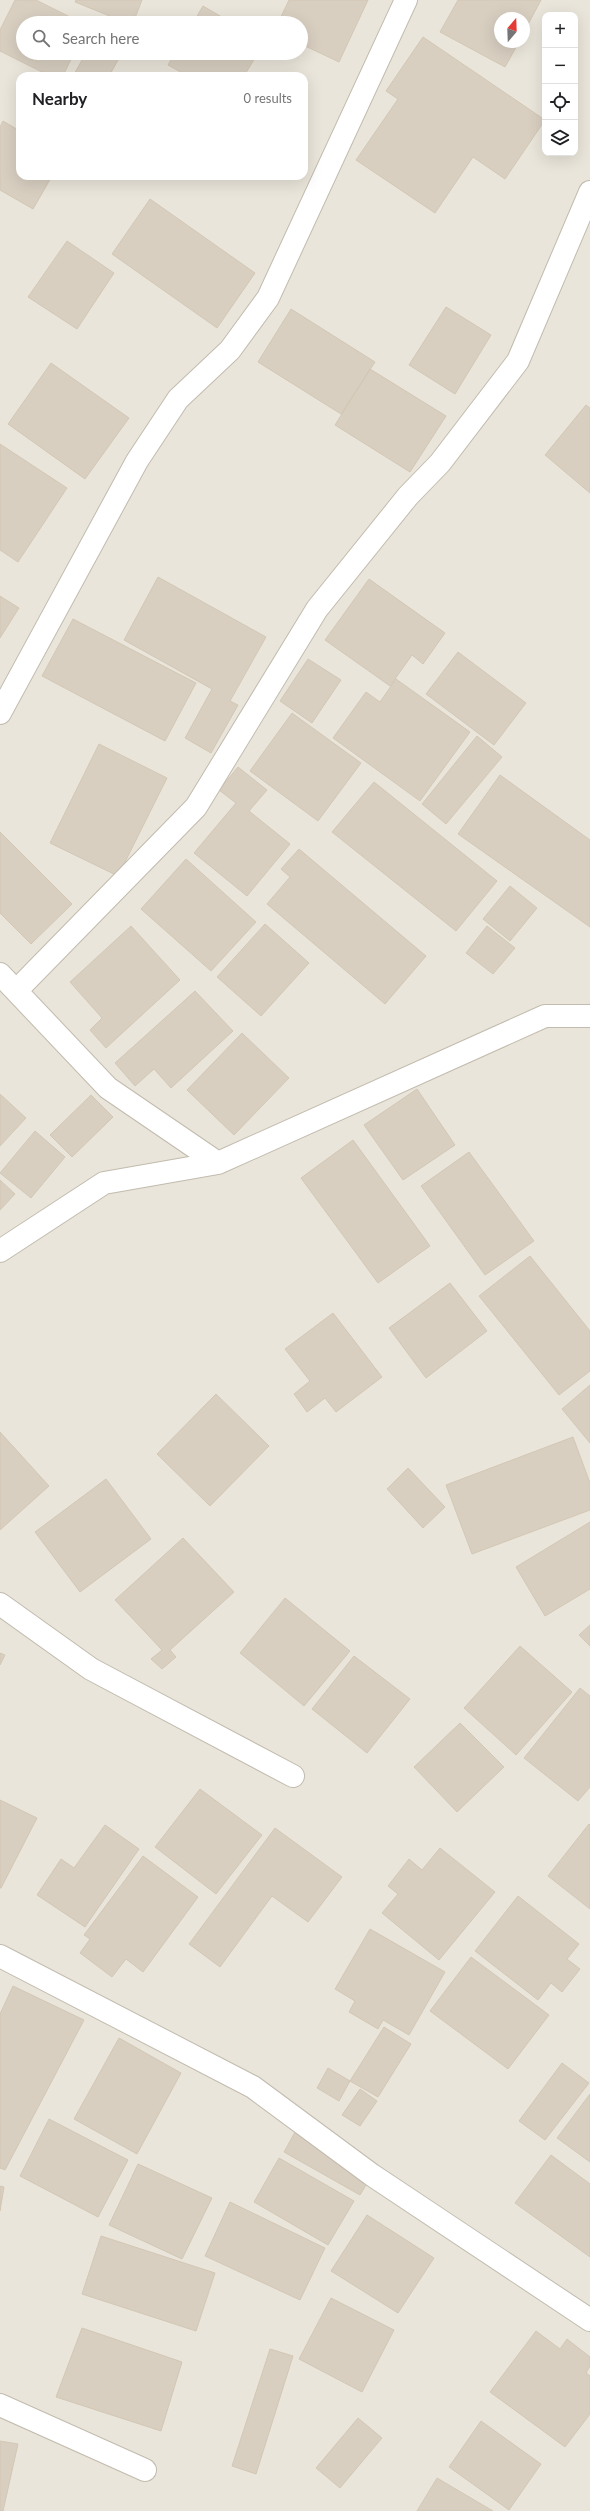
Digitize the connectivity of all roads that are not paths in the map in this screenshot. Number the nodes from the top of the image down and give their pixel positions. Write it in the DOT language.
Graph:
graph roads {
  1 [pos="406,0"];
  2 [pos="590,192"];
  3 [pos="0,713"];
  4 [pos="0,974"];
  5 [pos="16,991"];
  6 [pos="590,1016"];
  7 [pos="218,1164"];
  8 [pos="0,1251"];
  9 [pos="0,1604"];
  10 [pos="294,1776"];
  11 [pos="0,1956"];
  12 [pos="590,2320"];
  13 [pos="0,2405"];
  14 [pos="145,2470"];
  1 -- 3 [label="street"];
  2 -- 5 [label="street"];
  4 -- 5 [label="street"];
  5 -- 7 [label="street"];
  6 -- 7 [label="street"];
  7 -- 8 [label="street"];
  9 -- 10 [label="street"];
  11 -- 12 [label="street"];
  13 -- 14 [label="street"];
}
